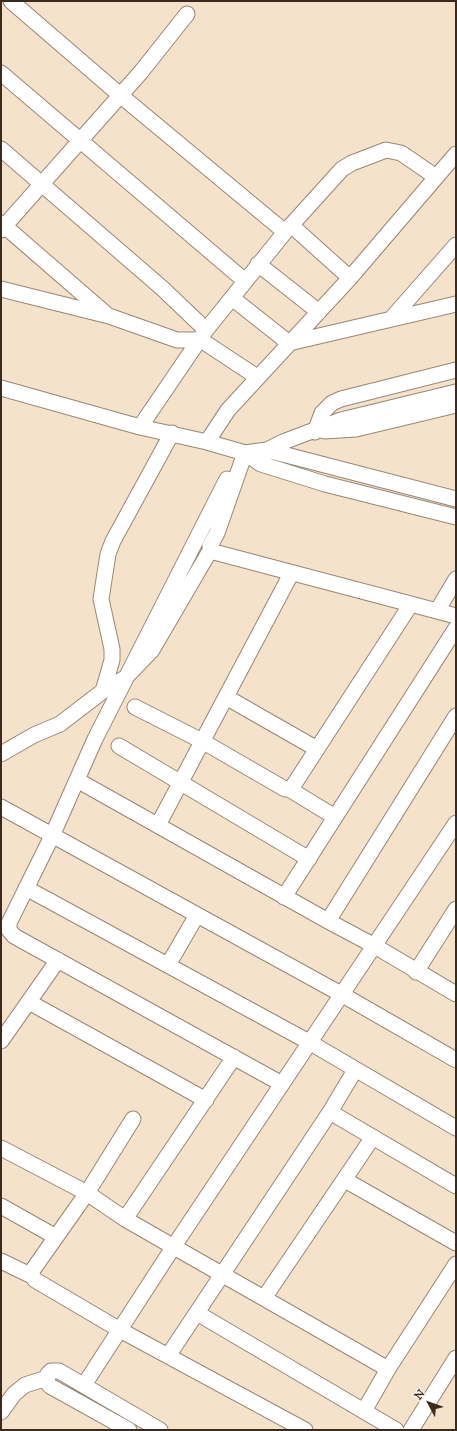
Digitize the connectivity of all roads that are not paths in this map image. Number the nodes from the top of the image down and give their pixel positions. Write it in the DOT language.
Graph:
graph roads {
  1 [pos="11,1"];
  2 [pos="187,14"];
  3 [pos="1,73"];
  4 [pos="120,95"];
  5 [pos="79,140"];
  6 [pos="1,149"];
  7 [pos="456,154"];
  8 [pos="436,177"];
  9 [pos="40,184"];
  10 [pos="2,226"];
  11 [pos="288,229"];
  12 [pos="456,245"];
  13 [pos="258,264"];
  14 [pos="350,278"];
  15 [pos="245,281"];
  16 [pos="1,289"];
  17 [pos="232,298"];
  18 [pos="456,304"];
  19 [pos="319,312"];
  20 [pos="109,316"];
  21 [pos="390,320"];
  22 [pos="204,335"];
  23 [pos="289,343"];
  24 [pos="456,370"];
  25 [pos="257,377"];
  26 [pos="1,388"];
  27 [pos="456,392"];
  28 [pos="456,405"];
  29 [pos="140,428"];
  30 [pos="315,432"];
  31 [pos="172,433"];
  32 [pos="207,442"];
  33 [pos="267,450"];
  34 [pos="245,453"];
  35 [pos="261,464"];
  36 [pos="227,479"];
  37 [pos="456,499"];
  38 [pos="456,517"];
  39 [pos="210,549"];
  40 [pos="291,574"];
  41 [pos="456,579"];
  42 [pos="411,604"];
  43 [pos="437,611"];
  44 [pos="456,616"];
  45 [pos="456,628"];
  46 [pos="125,678"];
  47 [pos="103,691"];
  48 [pos="226,697"];
  49 [pos="135,708"];
  50 [pos="456,716"];
  51 [pos="202,742"];
  52 [pos="119,746"];
  53 [pos="317,749"];
  54 [pos="1,754"];
  55 [pos="77,780"];
  56 [pos="180,784"];
  57 [pos="290,789"];
  58 [pos="1,807"];
  59 [pos="335,817"];
  60 [pos="456,823"];
  61 [pos="158,826"];
  62 [pos="52,836"];
  63 [pos="309,859"];
  64 [pos="26,888"];
  65 [pos="284,897"];
  66 [pos="456,909"];
  67 [pos="197,915"];
  68 [pos="328,921"];
  69 [pos="373,945"];
  70 [pos="58,960"];
  71 [pos="168,965"];
  72 [pos="416,972"];
  73 [pos="342,994"];
  74 [pos="456,994"];
  75 [pos="29,1002"];
  76 [pos="1,1041"];
  77 [pos="309,1042"];
  78 [pos="234,1057"];
  79 [pos="456,1060"];
  80 [pos="355,1070"];
  81 [pos="282,1084"];
  82 [pos="206,1100"];
  83 [pos="330,1112"];
  84 [pos="133,1119"];
  85 [pos="456,1128"];
  86 [pos="373,1137"];
  87 [pos="1,1148"];
  88 [pos="345,1180"];
  89 [pos="456,1186"];
  90 [pos="87,1193"];
  91 [pos="1,1206"];
  92 [pos="125,1219"];
  93 [pos="56,1237"];
  94 [pos="456,1243"];
  95 [pos="174,1246"];
  96 [pos="1,1261"];
  97 [pos="456,1264"];
  98 [pos="223,1274"];
  99 [pos="32,1276"];
  100 [pos="264,1298"];
  101 [pos="197,1313"];
  102 [pos="120,1330"];
  103 [pos="168,1356"];
  104 [pos="456,1358"];
  105 [pos="388,1369"];
  106 [pos="46,1378"];
  107 [pos="84,1385"];
  108 [pos="364,1411"];
  109 [pos="1,1412"];
  110 [pos="129,1430"];
  111 [pos="160,1430"];
  112 [pos="304,1430"];
  113 [pos="396,1430"];
  114 [pos="411,1430"];
  1 -- 4 [label="street"];
  2 -- 4 [label="street"];
  3 -- 5 [label="street"];
  4 -- 5 [label="street"];
  4 -- 11 [label="street"];
  5 -- 9 [label="street"];
  5 -- 15 [label="street"];
  6 -- 9 [label="street"];
  7 -- 8 [label="street"];
  8 -- 11 [label="street"];
  8 -- 14 [label="street"];
  9 -- 10 [label="street"];
  9 -- 22 [label="street"];
  10 -- 20 [label="street"];
  11 -- 13 [label="street"];
  11 -- 14 [label="street"];
  12 -- 21 [label="street"];
  13 -- 15 [label="street"];
  13 -- 19 [label="street"];
  14 -- 19 [label="street"];
  15 -- 17 [label="street"];
  16 -- 20 [label="street"];
  17 -- 22 [label="street"];
  17 -- 23 [label="street"];
  18 -- 21 [label="street"];
  19 -- 23 [label="street"];
  20 -- 22 [label="street"];
  21 -- 23 [label="street"];
  22 -- 25 [label="street"];
  22 -- 29 [label="street"];
  23 -- 25 [label="street"];
  24 -- 30 [label="street"];
  25 -- 32 [label="street"];
  26 -- 29 [label="street"];
  27 -- 30 [label="street"];
  28 -- 30 [label="street"];
  29 -- 31 [label="street"];
  30 -- 33 [label="street"];
  31 -- 32 [label="street"];
  31 -- 47 [label="street"];
  32 -- 34 [label="street"];
  33 -- 34 [label="street"];
  33 -- 35 [label="street"];
  33 -- 37 [label="street"];
  34 -- 35 [label="street"];
  34 -- 39 [label="street"];
  35 -- 38 [label="street"];
  36 -- 46 [label="street"];
  39 -- 40 [label="street"];
  39 -- 46 [label="street"];
  40 -- 42 [label="street"];
  40 -- 48 [label="street"];
  41 -- 43 [label="street"];
  42 -- 43 [label="street"];
  42 -- 53 [label="street"];
  43 -- 44 [label="street"];
  45 -- 59 [label="street"];
  46 -- 47 [label="street"];
  46 -- 55 [label="street"];
  47 -- 54 [label="street"];
  48 -- 51 [label="street"];
  48 -- 53 [label="street"];
  49 -- 51 [label="street"];
  50 -- 68 [label="street"];
  51 -- 56 [label="street"];
  51 -- 57 [label="street"];
  52 -- 56 [label="street"];
  53 -- 57 [label="street"];
  55 -- 61 [label="street"];
  55 -- 62 [label="street"];
  56 -- 61 [label="street"];
  56 -- 63 [label="street"];
  57 -- 59 [label="street"];
  58 -- 62 [label="street"];
  59 -- 63 [label="street"];
  60 -- 69 [label="street"];
  61 -- 65 [label="street"];
  62 -- 64 [label="street"];
  62 -- 67 [label="street"];
  63 -- 65 [label="street"];
  64 -- 70 [label="street"];
  64 -- 71 [label="street"];
  65 -- 68 [label="street"];
  66 -- 72 [label="street"];
  67 -- 71 [label="street"];
  67 -- 73 [label="street"];
  68 -- 69 [label="street"];
  69 -- 72 [label="street"];
  69 -- 73 [label="street"];
  70 -- 75 [label="street"];
  70 -- 78 [label="street"];
  71 -- 77 [label="street"];
  72 -- 74 [label="street"];
  73 -- 77 [label="street"];
  73 -- 79 [label="street"];
  75 -- 76 [label="street"];
  75 -- 82 [label="street"];
  77 -- 80 [label="street"];
  77 -- 81 [label="street"];
  78 -- 81 [label="street"];
  78 -- 82 [label="street"];
  80 -- 83 [label="street"];
  80 -- 85 [label="street"];
  81 -- 95 [label="street"];
  82 -- 92 [label="street"];
  83 -- 86 [label="street"];
  83 -- 98 [label="street"];
  84 -- 90 [label="street"];
  86 -- 88 [label="street"];
  86 -- 89 [label="street"];
  87 -- 90 [label="street"];
  88 -- 94 [label="street"];
  88 -- 100 [label="street"];
  90 -- 92 [label="street"];
  90 -- 93 [label="street"];
  91 -- 93 [label="street"];
  92 -- 95 [label="street"];
  93 -- 99 [label="street"];
  95 -- 98 [label="street"];
  95 -- 102 [label="street"];
  96 -- 99 [label="street"];
  97 -- 105 [label="street"];
  98 -- 100 [label="street"];
  98 -- 101 [label="street"];
  99 -- 102 [label="street"];
  100 -- 105 [label="street"];
  101 -- 103 [label="street"];
  101 -- 108 [label="street"];
  102 -- 103 [label="street"];
  102 -- 107 [label="street"];
  103 -- 112 [label="street"];
  104 -- 114 [label="street"];
  105 -- 108 [label="street"];
  106 -- 107 [label="street"];
  106 -- 109 [label="street"];
  106 -- 110 [label="street"];
  107 -- 111 [label="street"];
  108 -- 113 [label="street"];
}
